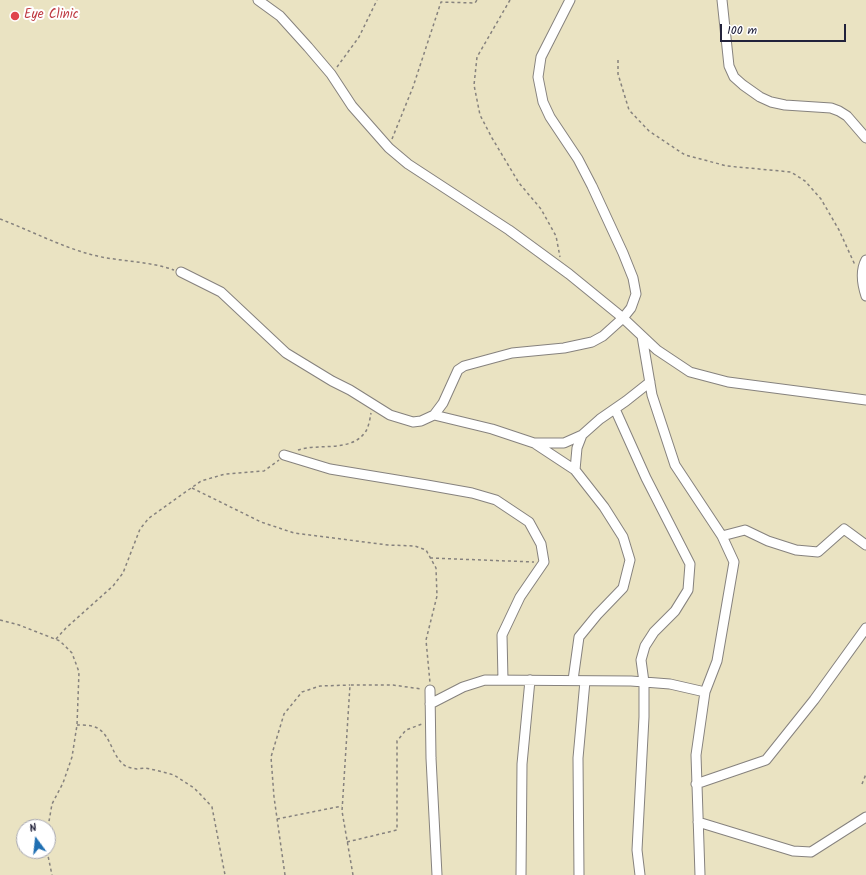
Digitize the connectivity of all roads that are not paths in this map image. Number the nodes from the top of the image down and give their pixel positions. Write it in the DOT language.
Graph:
graph roads {
  1 [pos="258,0"];
  2 [pos="570,0"];
  3 [pos="722,0"];
  4 [pos="866,138"];
  5 [pos="866,260"];
  6 [pos="181,272"];
  7 [pos="866,296"];
  8 [pos="623,318"];
  9 [pos="642,336"];
  10 [pos="650,382"];
  11 [pos="866,400"];
  12 [pos="615,409"];
  13 [pos="434,415"];
  14 [pos="582,435"];
  15 [pos="534,443"];
  16 [pos="284,456"];
  17 [pos="575,470"];
  18 [pos="722,536"];
  19 [pos="866,546"];
  20 [pos="866,628"];
  21 [pos="503,680"];
  22 [pos="530,680"];
  23 [pos="573,680"];
  24 [pos="585,681"];
  25 [pos="644,682"];
  26 [pos="430,690"];
  27 [pos="705,692"];
  28 [pos="430,704"];
  29 [pos="696,784"];
  30 [pos="866,816"];
  31 [pos="698,822"];
  32 [pos="437,875"];
  33 [pos="521,875"];
  34 [pos="580,875"];
  35 [pos="640,875"];
  36 [pos="700,875"];
  1 -- 8 [label="street"];
  2 -- 8 [label="street"];
  3 -- 4 [label="street"];
  5 -- 7 [label="street"];
  6 -- 13 [label="street"];
  8 -- 9 [label="street"];
  8 -- 13 [label="street"];
  9 -- 10 [label="street"];
  9 -- 11 [label="street"];
  10 -- 12 [label="street"];
  10 -- 18 [label="street"];
  12 -- 14 [label="street"];
  12 -- 25 [label="street"];
  13 -- 15 [label="street"];
  14 -- 15 [label="street"];
  14 -- 17 [label="street"];
  15 -- 17 [label="street"];
  16 -- 21 [label="street"];
  17 -- 23 [label="street"];
  18 -- 19 [label="street"];
  18 -- 27 [label="street"];
  20 -- 29 [label="street"];
  21 -- 22 [label="street"];
  21 -- 28 [label="street"];
  22 -- 23 [label="street"];
  22 -- 33 [label="street"];
  23 -- 24 [label="street"];
  24 -- 25 [label="street"];
  24 -- 34 [label="street"];
  25 -- 27 [label="street"];
  25 -- 35 [label="street"];
  26 -- 28 [label="street"];
  27 -- 29 [label="street"];
  28 -- 32 [label="street"];
  29 -- 31 [label="street"];
  30 -- 31 [label="street"];
  31 -- 36 [label="street"];
}
